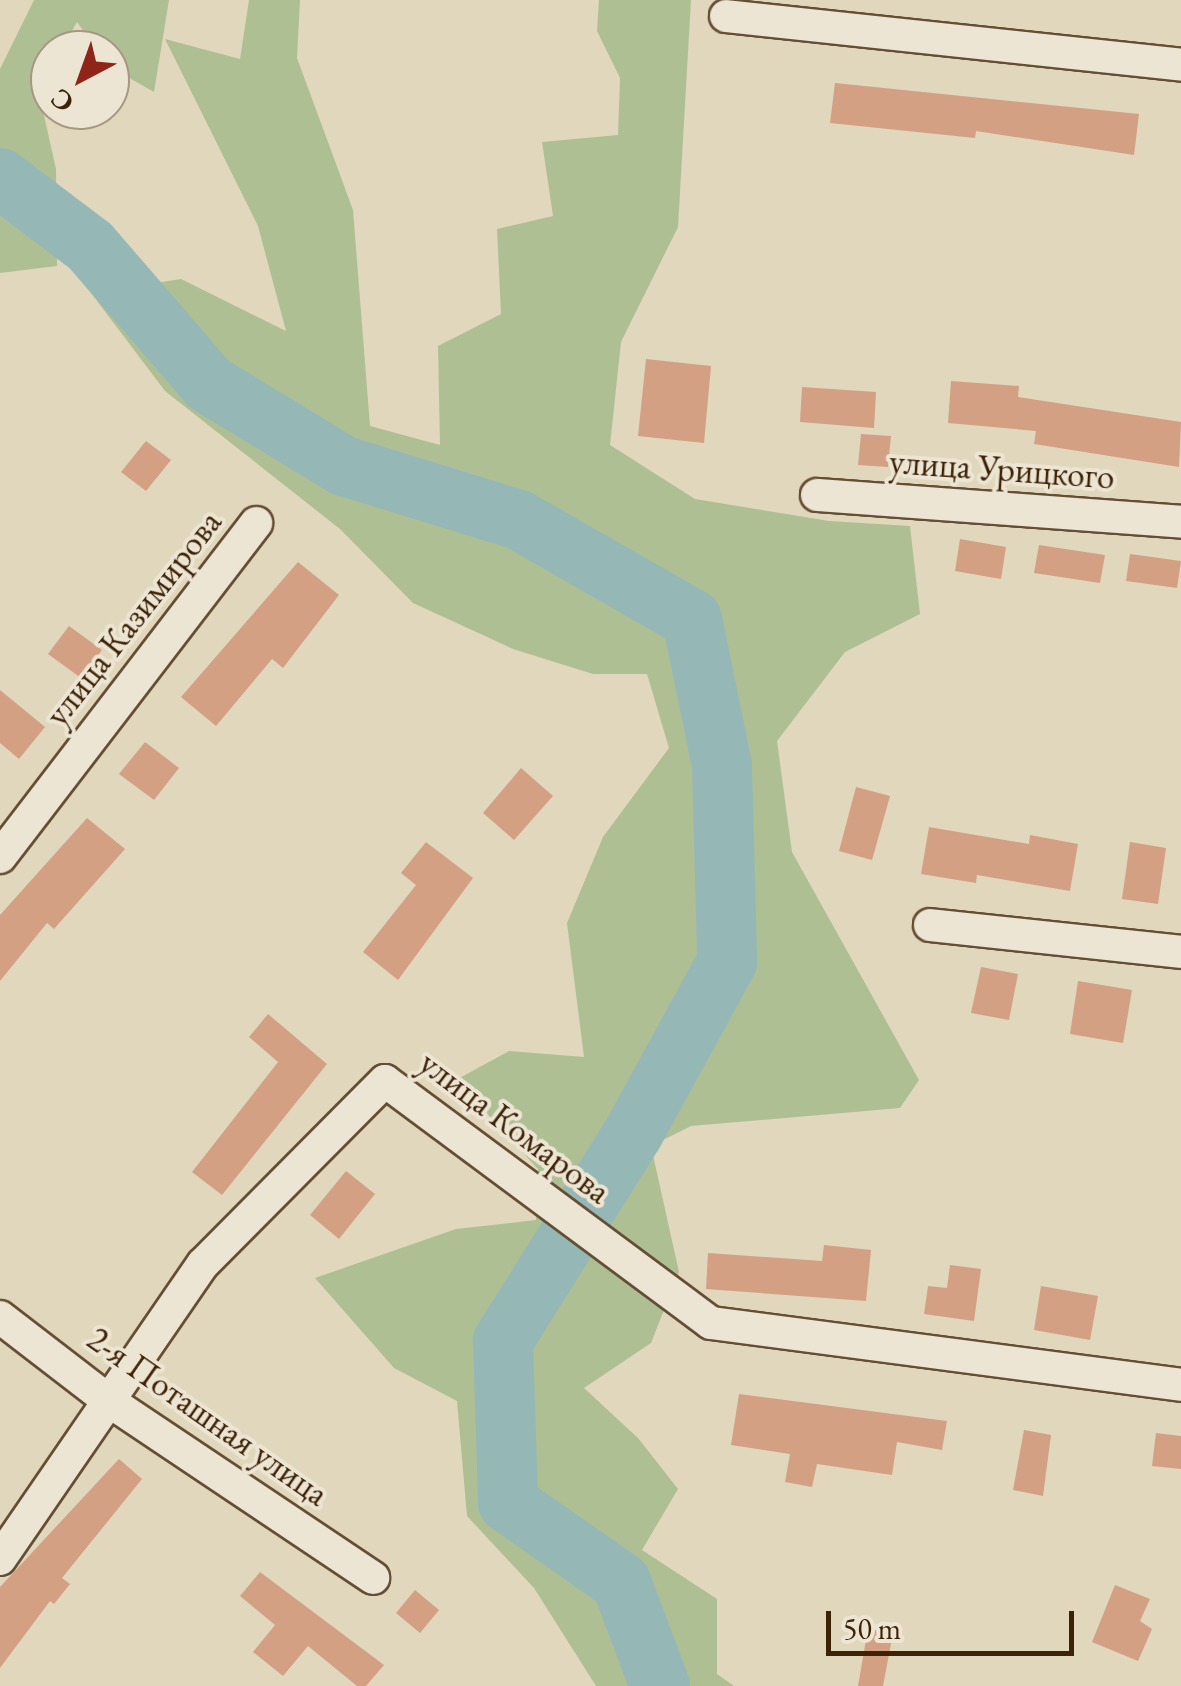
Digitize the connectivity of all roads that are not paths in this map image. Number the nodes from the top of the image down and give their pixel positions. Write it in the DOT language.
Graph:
graph roads {
  1 [pos="726,16"];
  2 [pos="1181,65"];
  3 [pos="818,495"];
  4 [pos="1181,522"];
  5 [pos="256,524"];
  6 [pos="0,857"];
  7 [pos="930,925"];
  8 [pos="1181,952"];
  9 [pos="0,1317"];
  10 [pos="1181,1386"];
  11 [pos="108,1401"];
  12 [pos="0,1559"];
  13 [pos="373,1578"];
  1 -- 2 [label="street"];
  3 -- 4 [label="street, улица Урицкого"];
  5 -- 6 [label="street, улица Казимирова"];
  7 -- 8 [label="street"];
  9 -- 11 [label="street, 2-я Поташная улица"];
  10 -- 11 [label="street, улица Комарова"];
  11 -- 12 [label="street, улица Комарова"];
  11 -- 13 [label="street, 2-я Поташная улица"];
}
